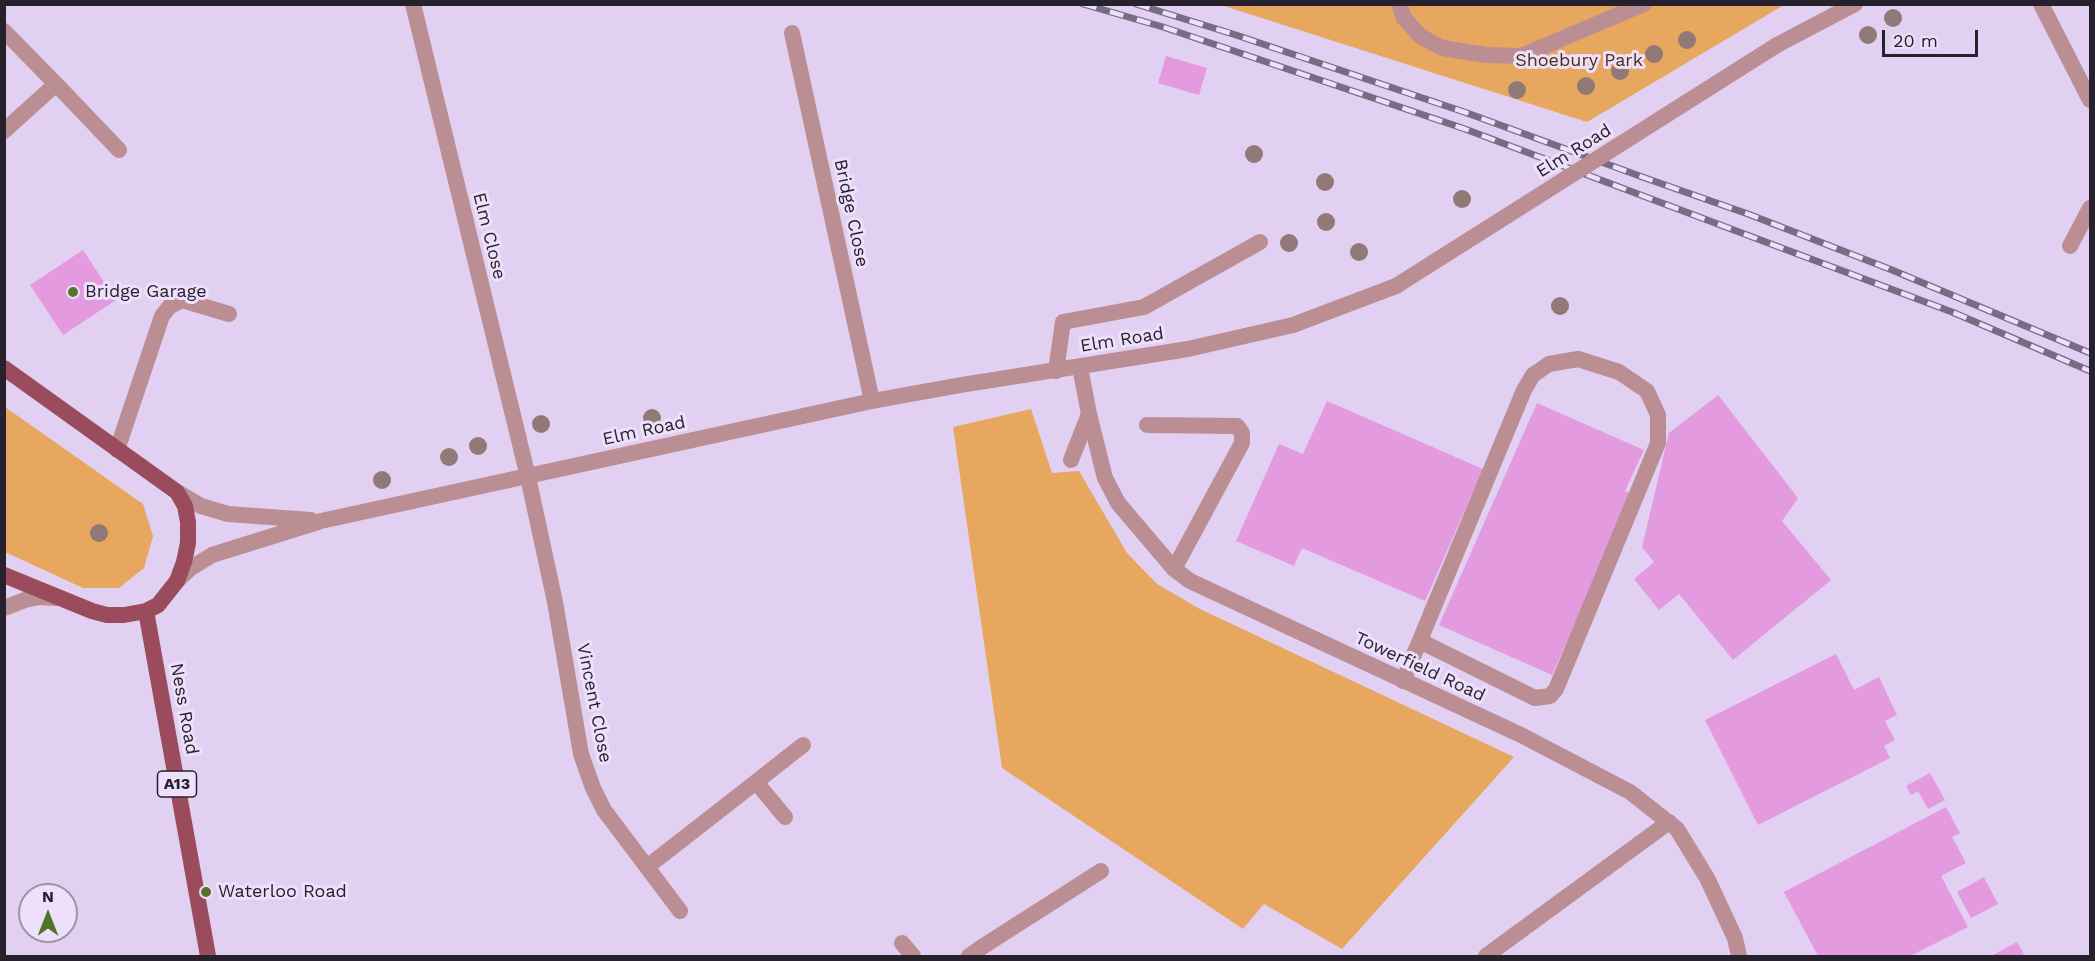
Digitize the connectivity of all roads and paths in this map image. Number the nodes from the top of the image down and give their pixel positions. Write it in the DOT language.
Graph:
graph roads {
  1 [pos="413,4"];
  2 [pos="1399,4"];
  3 [pos="1644,4"];
  4 [pos="1855,4"];
  5 [pos="2041,4"];
  6 [pos="4,31"];
  7 [pos="792,33"];
  8 [pos="56,84"];
  9 [pos="2091,100"];
  10 [pos="4,131"];
  11 [pos="119,150"];
  12 [pos="2091,208"];
  13 [pos="1260,242"];
  14 [pos="2070,246"];
  15 [pos="229,314"];
  16 [pos="1080,367"];
  17 [pos="4,368"];
  18 [pos="1056,370"];
  19 [pos="872,401"];
  20 [pos="1089,414"];
  21 [pos="1148,425"];
  22 [pos="117,450"];
  23 [pos="1071,460"];
  24 [pos="528,477"];
  25 [pos="177,492"];
  26 [pos="321,521"];
  27 [pos="1174,569"];
  28 [pos="4,576"];
  29 [pos="177,581"];
  30 [pos="57,598"];
  31 [pos="4,608"];
  32 [pos="146,611"];
  33 [pos="1420,641"];
  34 [pos="1403,681"];
  35 [pos="803,745"];
  36 [pos="756,782"];
  37 [pos="785,817"];
  38 [pos="1669,822"];
  39 [pos="647,867"];
  40 [pos="1101,871"];
  41 [pos="680,911"];
  42 [pos="902,943"];
  43 [pos="976,952"];
  44 [pos="208,957"];
  45 [pos="913,957"];
  46 [pos="1486,957"];
  47 [pos="1739,957"];
  1 -- 24 [label="street, Elm Close"];
  2 -- 3 [label="street"];
  4 -- 16 [label="street, Elm Road, bridge"];
  5 -- 9 [label="street"];
  6 -- 8 [label="street"];
  7 -- 19 [label="street, Bridge Close"];
  8 -- 10 [label="street"];
  8 -- 11 [label="street"];
  12 -- 14 [label="street"];
  13 -- 18 [label="street"];
  15 -- 22 [label="street"];
  16 -- 18 [label="street, Elm Road"];
  16 -- 20 [label="street, Towerfield Road"];
  17 -- 22 [label="main road"];
  18 -- 19 [label="street, Elm Road"];
  19 -- 24 [label="street, Elm Road"];
  20 -- 23 [label="street"];
  20 -- 27 [label="street, Towerfield Road"];
  21 -- 27 [label="street"];
  22 -- 25 [label="main road"];
  24 -- 26 [label="street, Elm Road"];
  24 -- 39 [label="street, Vincent Close"];
  25 -- 26 [label="street, Elm Road"];
  25 -- 29 [label="main road"];
  26 -- 29 [label="street, Elm Road"];
  27 -- 34 [label="street, Towerfield Road"];
  28 -- 30 [label="main road"];
  29 -- 32 [label="main road"];
  30 -- 31 [label="street"];
  30 -- 32 [label="main road"];
  32 -- 44 [label="main road, Ness Road / A13"];
  33 -- 33 [label="street"];
  33 -- 34 [label="street"];
  34 -- 38 [label="street, Towerfield Road"];
  35 -- 36 [label="street"];
  36 -- 37 [label="street"];
  36 -- 39 [label="street"];
  38 -- 46 [label="street"];
  38 -- 47 [label="street, Towerfield Road"];
  39 -- 41 [label="street, Vincent Close"];
  40 -- 43 [label="street"];
  42 -- 45 [label="street"];
}
